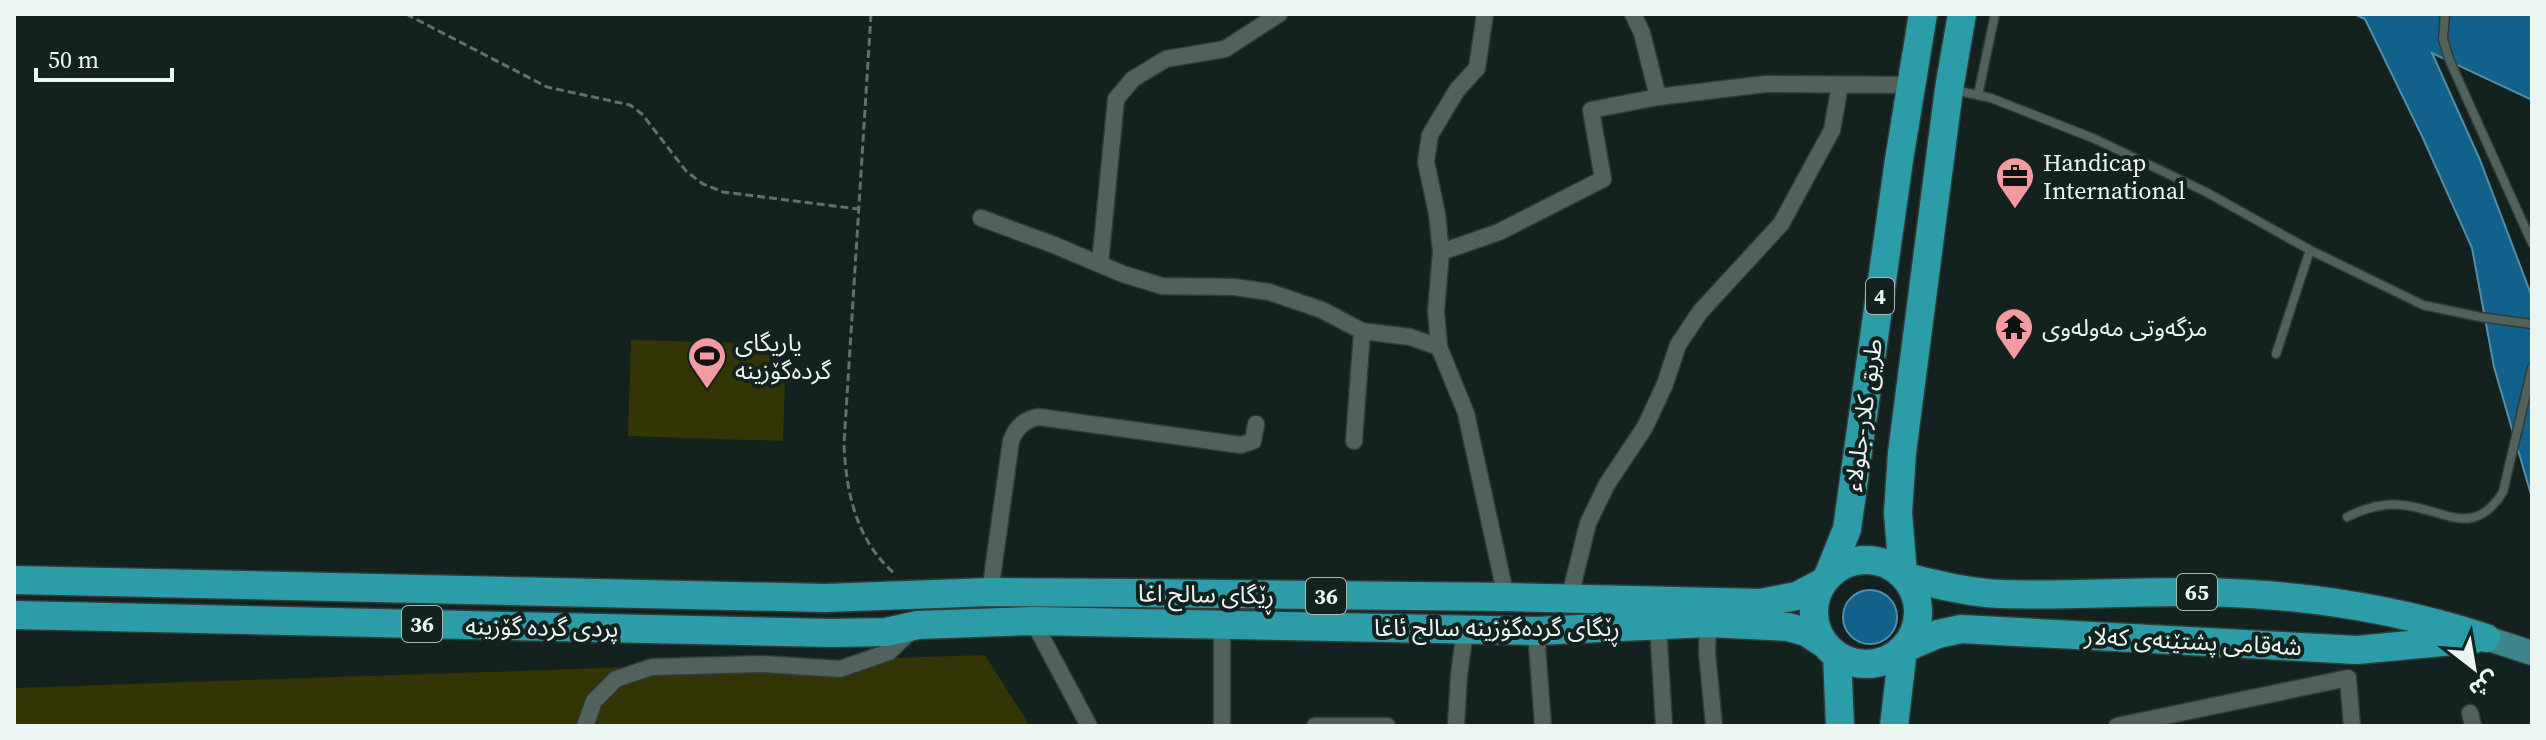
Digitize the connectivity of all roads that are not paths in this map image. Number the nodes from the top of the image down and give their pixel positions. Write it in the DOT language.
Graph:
graph roads {
  1 [pos="1279,14"];
  2 [pos="1485,14"];
  3 [pos="1633,14"];
  4 [pos="1923,14"];
  5 [pos="1962,14"];
  6 [pos="1995,14"];
  7 [pos="2445,14"];
  8 [pos="1840,85"];
  9 [pos="1911,85"];
  10 [pos="1949,89"];
  11 [pos="1978,95"];
  12 [pos="1658,97"];
  13 [pos="1899,160"];
  14 [pos="1940,160"];
  15 [pos="981,218"];
  16 [pos="2532,243"];
  17 [pos="2310,250"];
  18 [pos="1441,252"];
  19 [pos="1100,264"];
  20 [pos="2532,324"];
  21 [pos="1362,331"];
  22 [pos="1439,347"];
  23 [pos="2276,354"];
  24 [pos="2532,368"];
  25 [pos="1256,424"];
  26 [pos="1354,441"];
  27 [pos="2347,517"];
  28 [pos="1904,576"];
  29 [pos="1825,579"];
  30 [pos="14,580"];
  31 [pos="990,592"];
  32 [pos="918,594"];
  33 [pos="1506,597"];
  34 [pos="1569,600"];
  35 [pos="2362,607"];
  36 [pos="14,615"];
  37 [pos="1033,621"];
  38 [pos="1708,623"];
  39 [pos="918,625"];
  40 [pos="1222,625"];
  41 [pos="1658,625"];
  42 [pos="1465,630"];
  43 [pos="1536,631"];
  44 [pos="831,633"];
  45 [pos="2486,638"];
  46 [pos="1830,649"];
  47 [pos="1903,649"];
  48 [pos="2357,650"];
  49 [pos="2532,653"];
  50 [pos="585,726"];
  51 [pos="1089,726"];
  52 [pos="1222,726"];
  53 [pos="1315,726"];
  54 [pos="1387,726"];
  55 [pos="1456,726"];
  56 [pos="1543,726"];
  57 [pos="1664,726"];
  58 [pos="1714,726"];
  59 [pos="1840,726"];
  60 [pos="1894,726"];
  61 [pos="2117,726"];
  62 [pos="2352,726"];
  1 -- 19 [label="street"];
  2 -- 18 [label="street"];
  3 -- 12 [label="street"];
  4 -- 9 [label="highway, طريق كلار-جلولاء / 4"];
  5 -- 10 [label="highway, طريق كلار-جلولاء / 4"];
  6 -- 11 [label="lane"];
  7 -- 16 [label="lane"];
  8 -- 9 [label="street"];
  8 -- 12 [label="street"];
  8 -- 34 [label="street"];
  9 -- 13 [label="highway, طريق كلار-جلولاء / 4"];
  10 -- 11 [label="lane"];
  10 -- 14 [label="highway, طريق كلار-جلولاء / 4"];
  11 -- 17 [label="lane"];
  12 -- 18 [label="street"];
  13 -- 14 [label="highway"];
  13 -- 29 [label="highway, طريق كلار-جلولاء / 4"];
  14 -- 28 [label="highway, طريق كلار-جلولاء / 4"];
  15 -- 19 [label="street"];
  17 -- 20 [label="lane"];
  17 -- 23 [label="lane"];
  18 -- 22 [label="street"];
  19 -- 21 [label="street"];
  21 -- 22 [label="street"];
  21 -- 26 [label="street"];
  22 -- 33 [label="street"];
  24 -- 27 [label="lane"];
  25 -- 31 [label="street"];
  28 -- 29 [label="highway"];
  28 -- 35 [label="highway, شەقامی پشتێنەی کەلار / 65"];
  28 -- 47 [label="highway, 4"];
  29 -- 34 [label="highway, ڕێگای سالح اغا / 36"];
  29 -- 46 [label="highway, 4"];
  30 -- 32 [label="highway, ڕێگای سالح اغا / 36"];
  31 -- 32 [label="highway, ڕێگای سالح اغا / 36"];
  31 -- 33 [label="highway, ڕێگای سالح اغا / 36"];
  32 -- 39 [label="highway"];
  33 -- 34 [label="highway, ڕێگای سالح اغا / 36"];
  35 -- 45 [label="highway, شەقامی پشتێنەی کەلار / 65"];
  35 -- 48 [label="highway"];
  36 -- 44 [label="highway, پردی گردە گۆزینە / 36"];
  37 -- 39 [label="highway, ڕێگای گردەگۆزینە سالح ئاغا / 36"];
  37 -- 40 [label="highway, ڕێگای گردەگۆزینە سالح ئاغا / 36"];
  37 -- 51 [label="street"];
  38 -- 41 [label="highway, ڕێگای گردەگۆزینە سالح ئاغا / 36"];
  38 -- 46 [label="highway, ڕێگای گردەگۆزینە سالح ئاغا / 36"];
  38 -- 58 [label="street"];
  39 -- 44 [label="highway, ڕێگای گردەگۆزینە سالح ئاغا / 36"];
  39 -- 50 [label="street"];
  40 -- 42 [label="highway, ڕێگای گردەگۆزینە سالح ئاغا / 36"];
  40 -- 52 [label="street"];
  41 -- 43 [label="highway, ڕێگای گردەگۆزینە سالح ئاغا / 36"];
  41 -- 57 [label="street"];
  42 -- 43 [label="highway, ڕێگای گردەگۆزینە سالح ئاغا / 36"];
  42 -- 55 [label="street"];
  43 -- 56 [label="street"];
  45 -- 48 [label="highway, شەقامی پشتێنەی کەلار / 65"];
  45 -- 49 [label="main road, شەقامی پشتێنەی کەلار / 65"];
  46 -- 47 [label="highway"];
  46 -- 59 [label="highway, 4"];
  47 -- 48 [label="highway, شەقامی پشتێنەی کەلار / 65"];
  47 -- 60 [label="highway, 4"];
  53 -- 54 [label="street"];
  61 -- 62 [label="street"];
}
